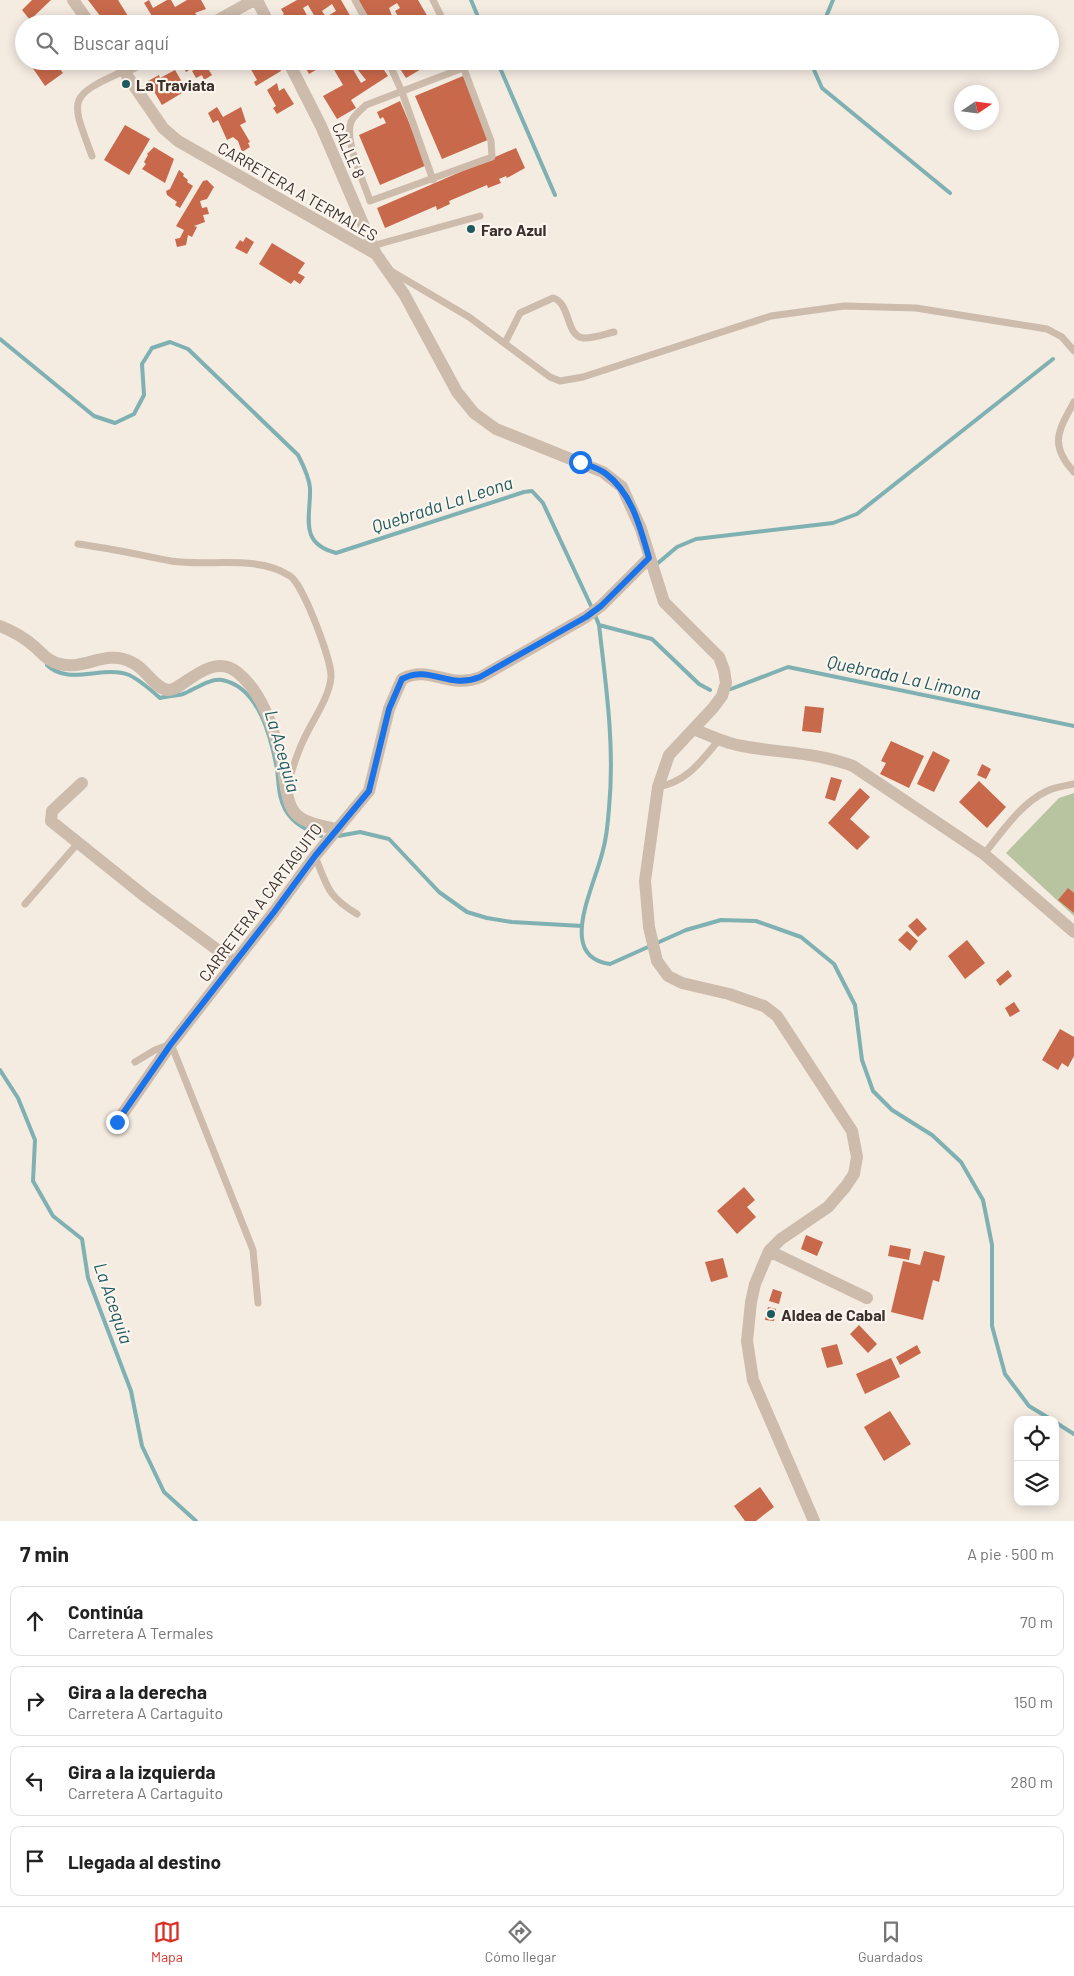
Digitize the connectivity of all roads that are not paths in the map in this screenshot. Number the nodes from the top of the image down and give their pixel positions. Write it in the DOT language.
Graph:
graph roads {
  1 [pos="73,0"];
  2 [pos="256,0"];
  3 [pos="355,0"];
  4 [pos="433,0"];
  5 [pos="84,15"];
  6 [pos="228,15"];
  7 [pos="264,15"];
  8 [pos="363,15"];
  9 [pos="440,15"];
  10 [pos="115,70"];
  11 [pos="124,70"];
  12 [pos="293,70"];
  13 [pos="392,70"];
  14 [pos="451,70"];
  15 [pos="464,70"];
  16 [pos="402,92"];
  17 [pos="92,156"];
  18 [pos="433,180"];
  19 [pos="480,216"];
  20 [pos="374,250"];
  21 [pos="388,269"];
  22 [pos="614,332"];
  23 [pos="505,343"];
  24 [pos="1074,351"];
  25 [pos="1074,402"];
  26 [pos="1074,472"];
  27 [pos="78,544"];
  28 [pos="649,558"];
  29 [pos="0,626"];
  30 [pos="694,729"];
  31 [pos="719,740"];
  32 [pos="82,783"];
  33 [pos="1074,784"];
  34 [pos="286,787"];
  35 [pos="658,787"];
  36 [pos="336,829"];
  37 [pos="78,843"];
  38 [pos="984,854"];
  39 [pos="315,856"];
  40 [pos="25,904"];
  41 [pos="357,914"];
  42 [pos="1074,932"];
  43 [pos="234,962"];
  44 [pos="171,1044"];
  45 [pos="136,1062"];
  46 [pos="117,1122"];
  47 [pos="769,1251"];
  48 [pos="867,1298"];
  49 [pos="258,1304"];
  50 [pos="814,1521"];
  1 -- 5 [label="street"];
  2 -- 6 [label="street"];
  2 -- 7 [label="street"];
  3 -- 8 [label="lane"];
  4 -- 9 [label="lane"];
  10 -- 17 [label="lane"];
  11 -- 20 [label="street, CARRETERA A TERMALES"];
  12 -- 20 [label="street, CALLE 8"];
  13 -- 16 [label="lane"];
  14 -- 16 [label="lane"];
  15 -- 18 [label="lane"];
  16 -- 18 [label="lane"];
  16 -- 18 [label="lane"];
  19 -- 20 [label="lane"];
  20 -- 21 [label="street, CARRETERA A TERMALES"];
  21 -- 23 [label="lane"];
  21 -- 28 [label="street, CARRETERA A TERMALES"];
  22 -- 23 [label="lane"];
  23 -- 24 [label="lane"];
  25 -- 26 [label="lane"];
  27 -- 34 [label="lane"];
  28 -- 30 [label="street, CARRETERA A TERMALES"];
  28 -- 36 [label="street, CARRETERA A CARTAGUITO"];
  29 -- 34 [label="street"];
  30 -- 31 [label="street"];
  30 -- 35 [label="street, CARRETERA A TERMALES"];
  31 -- 35 [label="lane"];
  31 -- 38 [label="street"];
  32 -- 37 [label="street"];
  33 -- 38 [label="lane"];
  34 -- 36 [label="street"];
  35 -- 47 [label="street, CARRETERA A TERMALES"];
  36 -- 39 [label="street, CARRETERA A CARTAGUITO"];
  37 -- 40 [label="lane"];
  37 -- 43 [label="street"];
  38 -- 42 [label="street"];
  39 -- 41 [label="lane"];
  39 -- 43 [label="street, CARRETERA A CARTAGUITO"];
  43 -- 44 [label="street, CARRETERA A CARTAGUITO"];
  44 -- 45 [label="lane"];
  44 -- 46 [label="street, CARRETERA A CARTAGUITO"];
  44 -- 49 [label="lane"];
  47 -- 48 [label="street"];
  47 -- 50 [label="street"];
}
